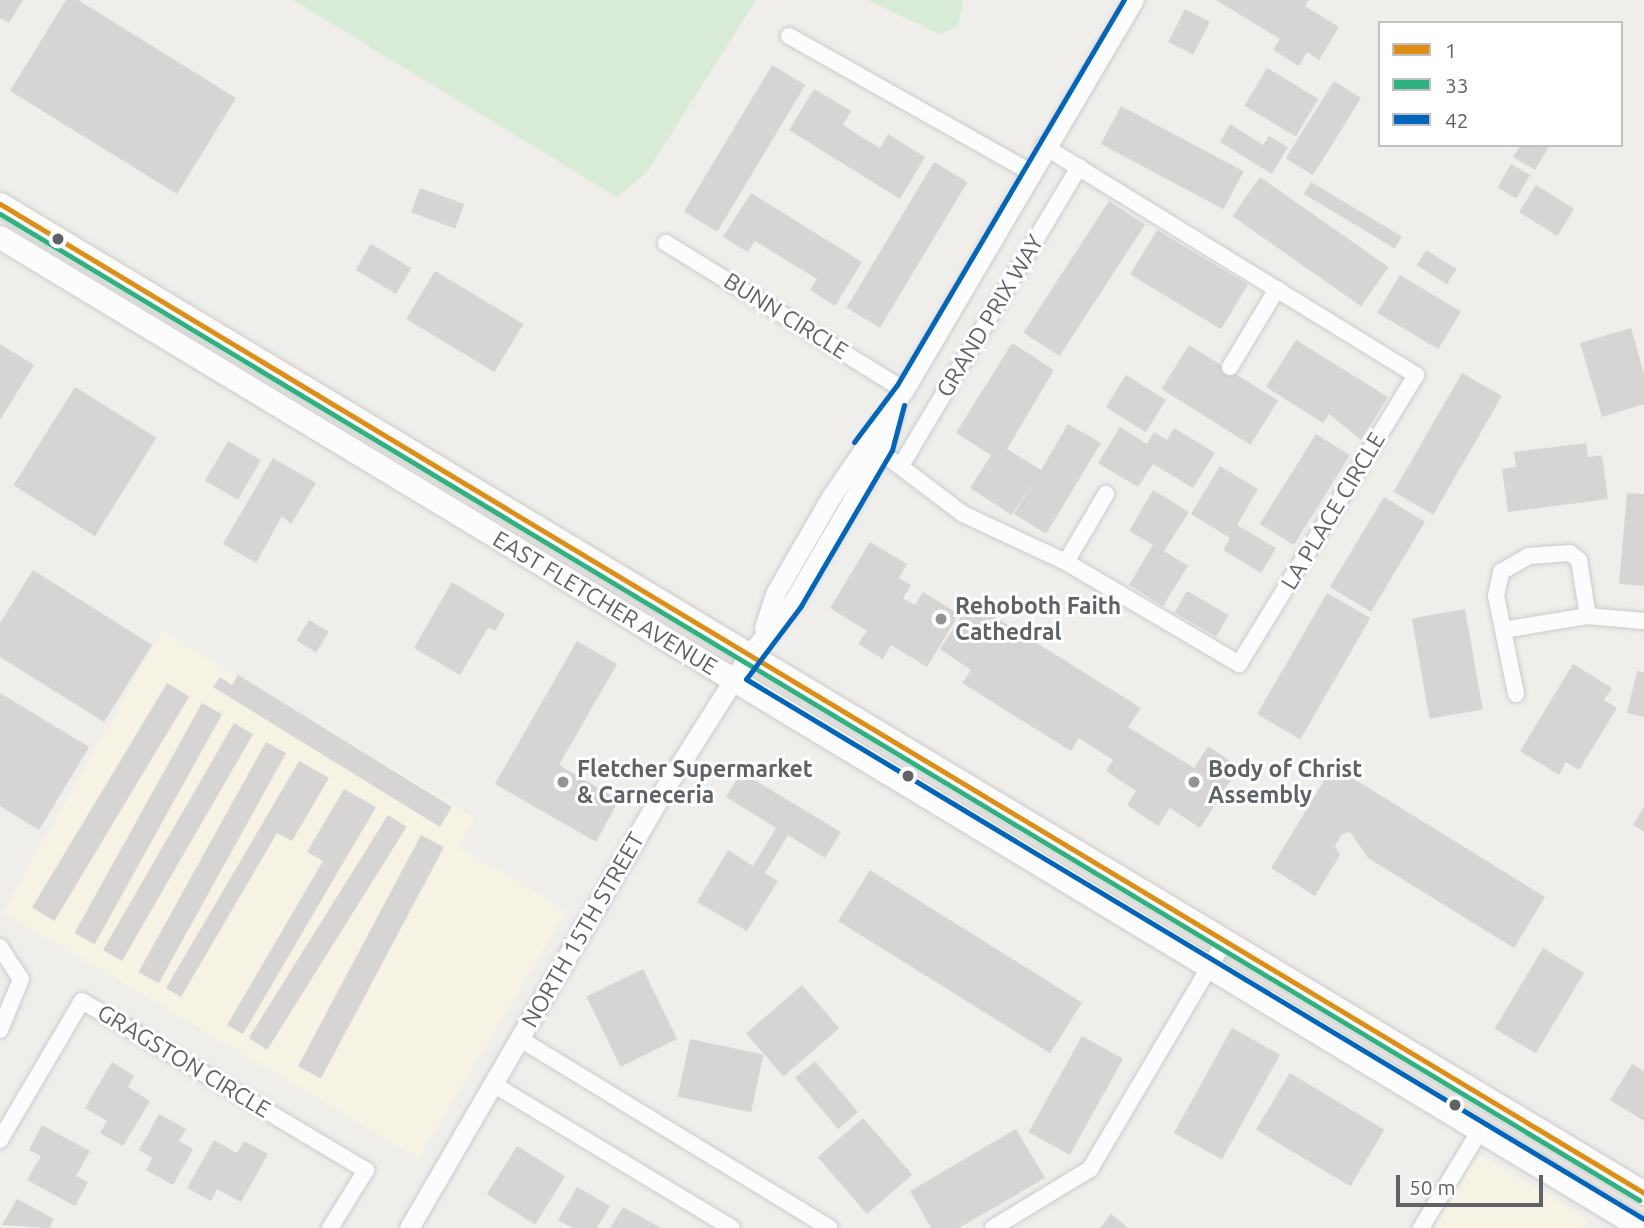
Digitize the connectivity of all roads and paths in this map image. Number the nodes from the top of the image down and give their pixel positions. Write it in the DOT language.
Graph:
graph roads {
  1 [pos="1134,0"];
  2 [pos="789,36"];
  3 [pos="1044,146"];
  4 [pos="1079,167"];
  5 [pos="1029,171"];
  6 [pos="0,204"];
  7 [pos="0,237"];
  8 [pos="666,243"];
  9 [pos="1277,289"];
  10 [pos="269,362"];
  11 [pos="1230,367"];
  12 [pos="252,388"];
  13 [pos="900,397"];
  14 [pos="402,443"];
  15 [pos="881,452"];
  16 [pos="902,464"];
  17 [pos="386,470"];
  18 [pos="1106,494"];
  19 [pos="1066,562"];
  20 [pos="1588,616"];
  21 [pos="1644,621"];
  22 [pos="1503,630"];
  23 [pos="762,635"];
  24 [pos="749,655"];
  25 [pos="733,681"];
  26 [pos="1516,694"];
  27 [pos="1223,944"];
  28 [pos="0,947"];
  29 [pos="1209,970"];
  30 [pos="0,1030"];
  31 [pos="520,1040"];
  32 [pos="493,1084"];
  33 [pos="1479,1132"];
  34 [pos="0,1140"];
  35 [pos="1644,1193"];
  36 [pos="1644,1200"];
  37 [pos="330,1228"];
  38 [pos="409,1228"];
  39 [pos="732,1228"];
  40 [pos="830,1228"];
  41 [pos="993,1228"];
  42 [pos="1421,1228"];
  43 [pos="1642,1228"];
  1 -- 3 [label="street, NORTH 15TH STREET"];
  2 -- 5 [label="street"];
  3 -- 4 [label="street, LA PLACE CIRCLE"];
  3 -- 5 [label="street, NORTH 15TH STREET"];
  4 -- 9 [label="street, LA PLACE CIRCLE"];
  4 -- 16 [label="street, GRAND PRIX WAY"];
  5 -- 13 [label="street, NORTH 15TH STREET"];
  6 -- 10 [label="main road, EAST FLETCHER AVENUE"];
  7 -- 12 [label="main road, EAST FLETCHER AVENUE"];
  8 -- 13 [label="street, BUNN CIRCLE"];
  9 -- 11 [label="street"];
  9 -- 19 [label="street, LA PLACE CIRCLE"];
  10 -- 12 [label="main road"];
  10 -- 14 [label="main road, EAST FLETCHER AVENUE"];
  12 -- 17 [label="main road, EAST FLETCHER AVENUE"];
  13 -- 15 [label="street, NORTH 15TH STREET"];
  13 -- 23 [label="street, NORTH 15TH STREET"];
  14 -- 17 [label="main road"];
  14 -- 24 [label="main road, EAST FLETCHER AVENUE"];
  15 -- 16 [label="street, LA PLACE CIRCLE"];
  15 -- 23 [label="street, NORTH 15TH STREET"];
  16 -- 19 [label="street, LA PLACE CIRCLE"];
  17 -- 25 [label="main road, EAST FLETCHER AVENUE"];
  18 -- 19 [label="street"];
  20 -- 21 [label="street"];
  20 -- 22 [label="street"];
  20 -- 22 [label="street"];
  22 -- 26 [label="street"];
  23 -- 24 [label="street, NORTH 15TH STREET"];
  24 -- 25 [label="street, NORTH 15TH STREET"];
  24 -- 27 [label="main road, EAST FLETCHER AVENUE"];
  25 -- 29 [label="main road, EAST FLETCHER AVENUE"];
  25 -- 31 [label="street, NORTH 15TH STREET"];
  27 -- 29 [label="street"];
  27 -- 35 [label="main road, EAST FLETCHER AVENUE"];
  28 -- 30 [label="street"];
  29 -- 33 [label="main road, EAST FLETCHER AVENUE"];
  29 -- 41 [label="street"];
  31 -- 32 [label="street, NORTH 15TH STREET"];
  31 -- 40 [label="street"];
  32 -- 38 [label="street, NORTH 15TH STREET"];
  32 -- 39 [label="street"];
  33 -- 36 [label="main road"];
  33 -- 42 [label="street"];
  33 -- 43 [label="main road, EAST FLETCHER AVENUE"];
  34 -- 37 [label="street, GRAGSTON CIRCLE"];
}
